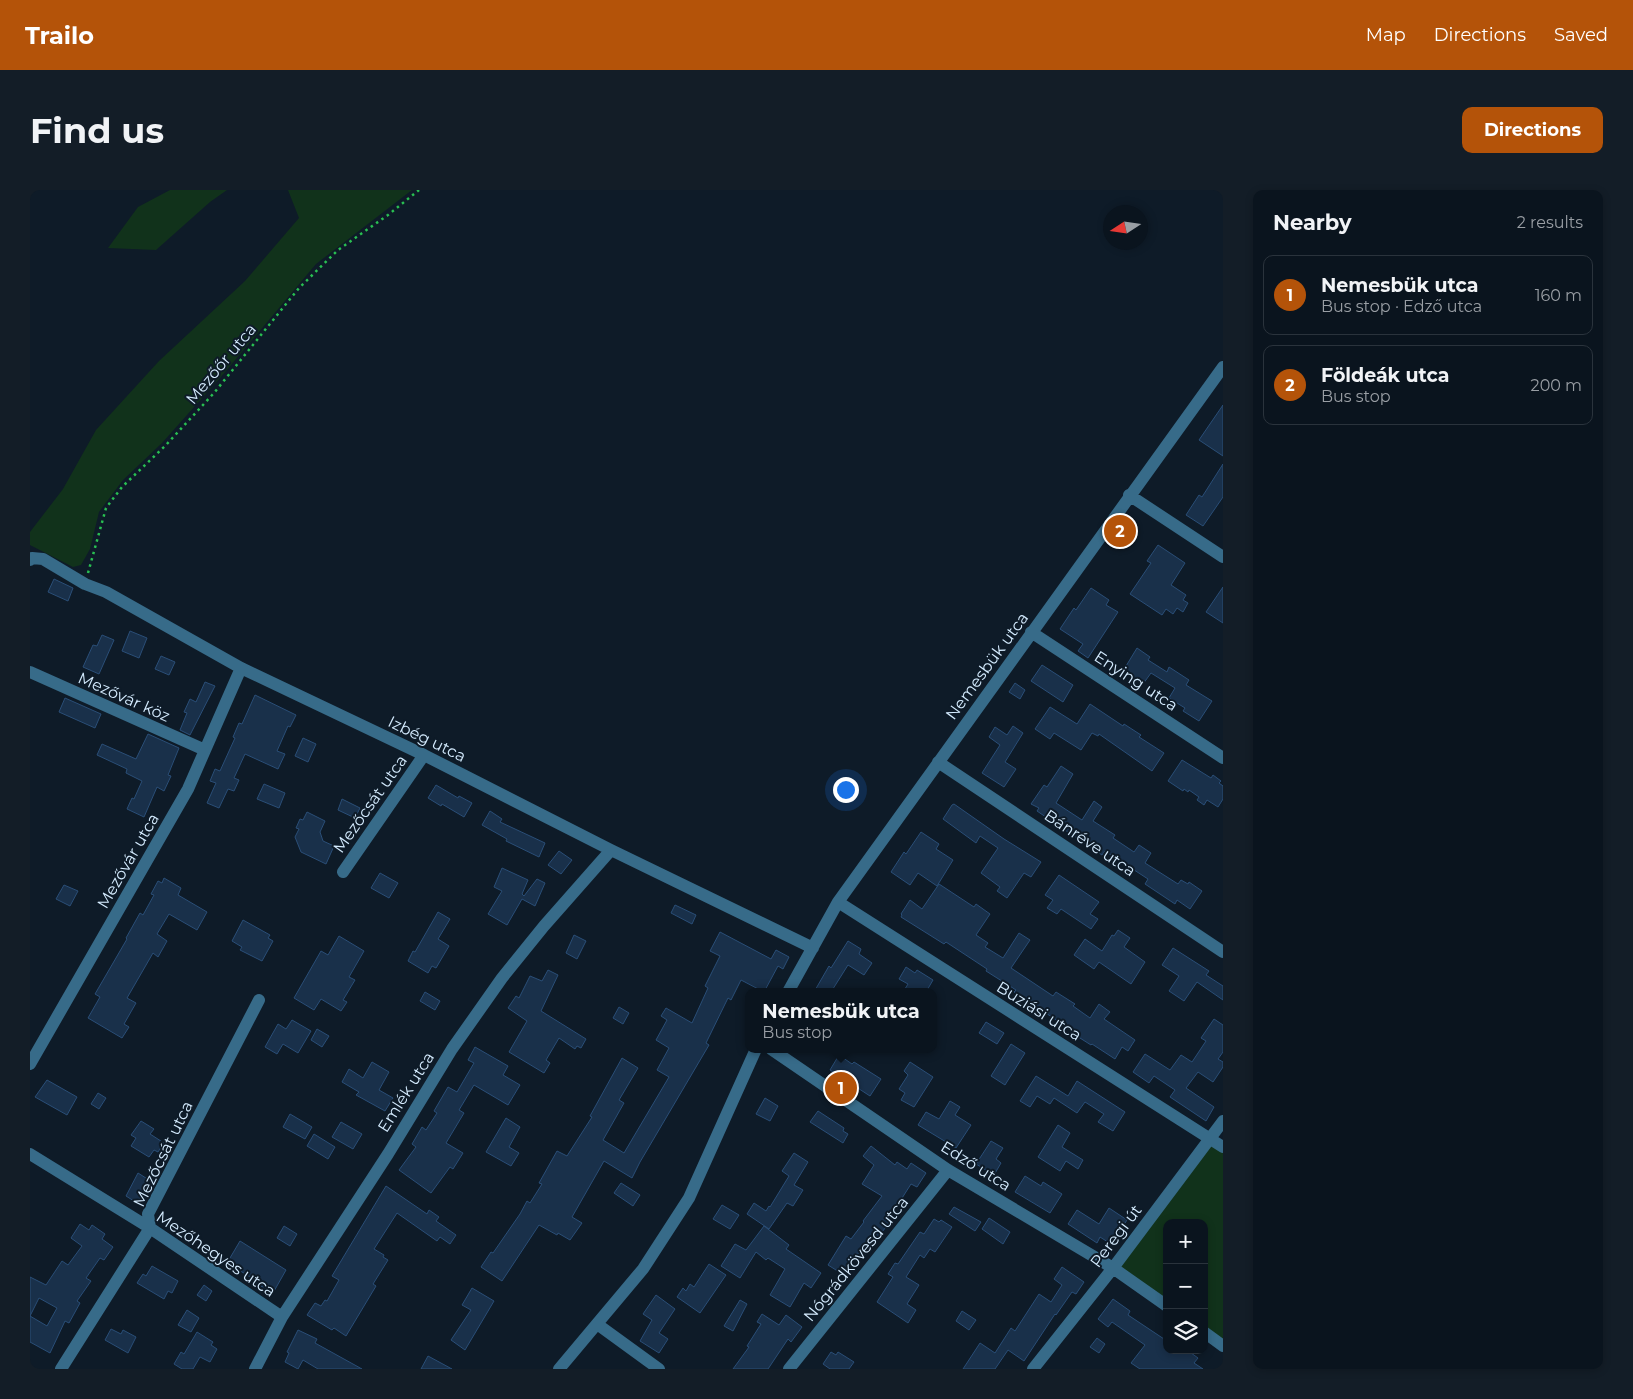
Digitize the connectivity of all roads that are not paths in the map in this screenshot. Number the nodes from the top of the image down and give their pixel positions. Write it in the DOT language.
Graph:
graph roads {
  1 [pos="1223,367"];
  2 [pos="1129,496"];
  3 [pos="1223,557"];
  4 [pos="30,560"];
  5 [pos="1031,632"];
  6 [pos="241,668"];
  7 [pos="30,672"];
  8 [pos="204,750"];
  9 [pos="424,755"];
  10 [pos="1223,758"];
  11 [pos="938,762"];
  12 [pos="611,850"];
  13 [pos="343,872"];
  14 [pos="838,902"];
  15 [pos="813,948"];
  16 [pos="1223,952"];
  17 [pos="790,988"];
  18 [pos="259,1000"];
  19 [pos="754,1053"];
  20 [pos="777,1053"];
  21 [pos="30,1064"];
  22 [pos="1223,1121"];
  23 [pos="1210,1139"];
  24 [pos="1223,1148"];
  25 [pos="30,1154"];
  26 [pos="948,1170"];
  27 [pos="150,1228"];
  28 [pos="1113,1268"];
  29 [pos="1163,1303"];
  30 [pos="282,1317"];
  31 [pos="597,1324"];
  32 [pos="1208,1335"];
  33 [pos="1223,1346"];
  34 [pos="61,1369"];
  35 [pos="255,1369"];
  36 [pos="559,1369"];
  37 [pos="659,1369"];
  38 [pos="789,1369"];
  39 [pos="1033,1369"];
  1 -- 2 [label="street, Nemesbük utca"];
  2 -- 3 [label="street"];
  2 -- 5 [label="street, Nemesbük utca"];
  4 -- 6 [label="street, Izbég utca"];
  5 -- 10 [label="street, Enying utca"];
  5 -- 11 [label="street, Nemesbük utca"];
  6 -- 8 [label="street, Mezővár utca"];
  6 -- 9 [label="street, Izbég utca"];
  7 -- 8 [label="street, Mezővár köz"];
  8 -- 21 [label="street, Mezővár utca"];
  9 -- 12 [label="street, Izbég utca"];
  9 -- 13 [label="street, Mezőcsát utca"];
  11 -- 14 [label="street, Nemesbük utca"];
  11 -- 16 [label="street, Bánréve utca"];
  12 -- 15 [label="street, Izbég utca"];
  12 -- 30 [label="street, Emlék utca"];
  14 -- 15 [label="street, Nemesbük utca"];
  14 -- 23 [label="street, Buziási utca"];
  15 -- 17 [label="street, Nemesbük utca"];
  18 -- 27 [label="street, Mezőcsát utca"];
  19 -- 31 [label="street"];
  20 -- 26 [label="street, Edző utca"];
  22 -- 23 [label="street, Peregi út"];
  23 -- 24 [label="street, Buziási utca"];
  23 -- 28 [label="street, Peregi út"];
  25 -- 27 [label="street, Mezőhegyes utca"];
  26 -- 28 [label="street, Edző utca"];
  26 -- 38 [label="street, Nógrádkövesd utca"];
  27 -- 30 [label="street, Mezőhegyes utca"];
  27 -- 34 [label="street, Mezőcsát utca"];
  28 -- 29 [label="street, Edző utca"];
  28 -- 39 [label="street, Peregi út"];
  30 -- 35 [label="street, Emlék utca"];
  31 -- 36 [label="street"];
  31 -- 37 [label="street"];
  32 -- 33 [label="street"];
}
